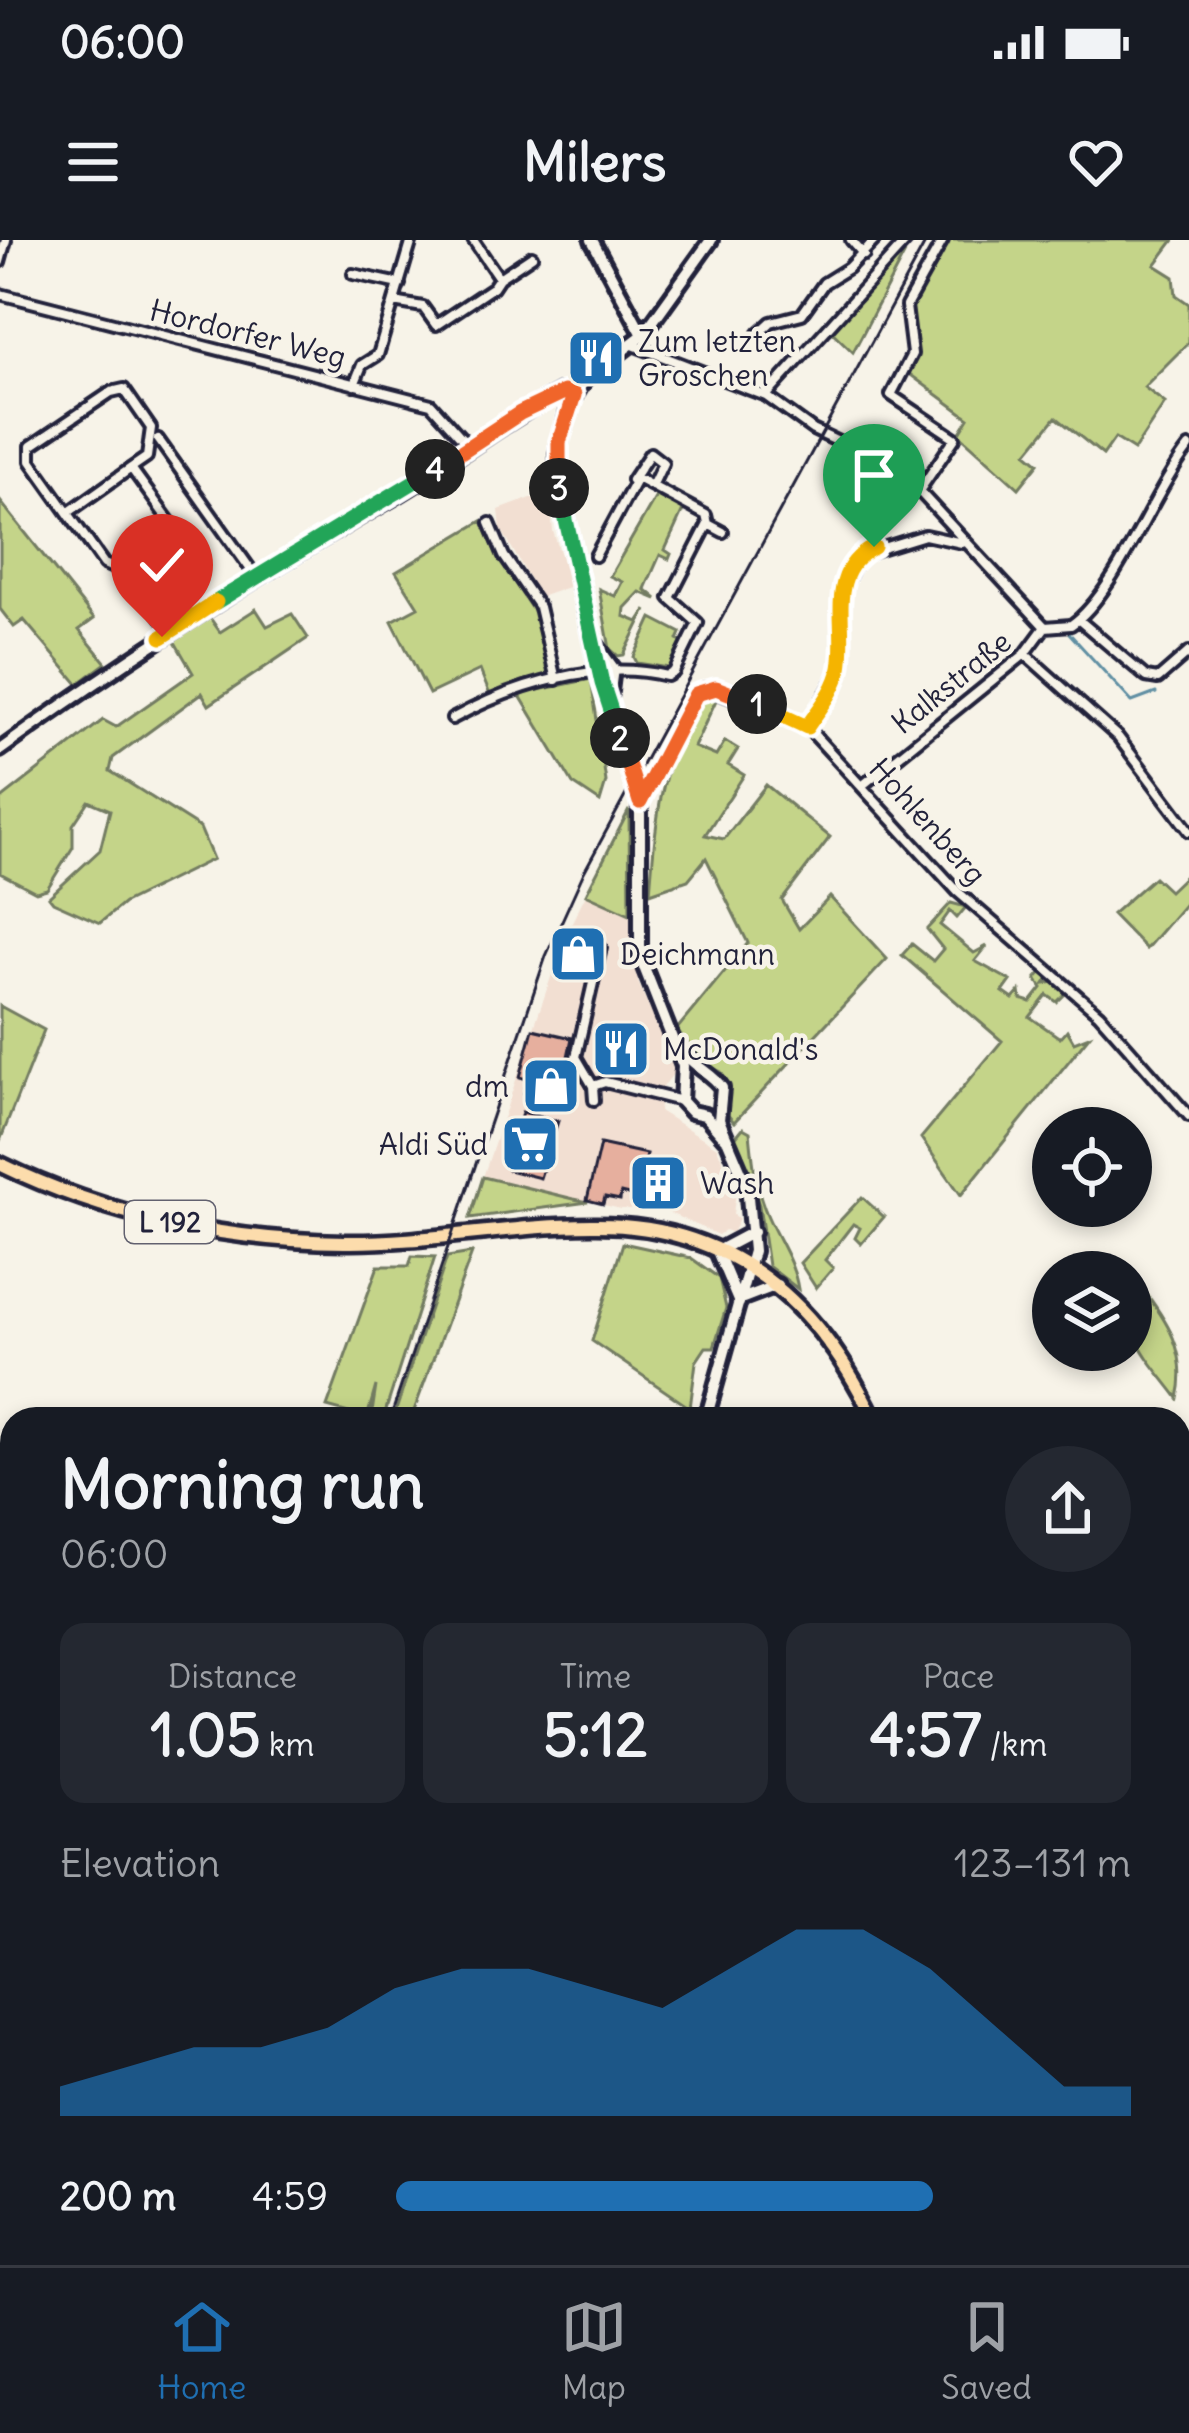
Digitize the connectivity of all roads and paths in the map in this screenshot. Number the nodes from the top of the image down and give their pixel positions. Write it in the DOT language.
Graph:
graph roads {
  1 [pos="6,240"];
  2 [pos="412,240"];
  3 [pos="473,240"];
  4 [pos="592,240"];
  5 [pos="711,240"];
  6 [pos="851,240"];
  7 [pos="875,240"];
  8 [pos="908,240"];
  9 [pos="943,240"];
  10 [pos="864,254"];
  11 [pos="532,256"];
  12 [pos="0,262"];
  13 [pos="353,274"];
  14 [pos="499,278"];
  15 [pos="400,284"];
  16 [pos="0,294"];
  17 [pos="394,302"];
  18 [pos="761,328"];
  19 [pos="643,335"];
  20 [pos="633,345"];
  21 [pos="355,385"];
  22 [pos="574,395"];
  23 [pos="766,396"];
  24 [pos="158,440"];
  25 [pos="467,445"];
  26 [pos="1189,447"];
  27 [pos="131,468"];
  28 [pos="632,480"];
  29 [pos="653,484"];
  30 [pos="919,491"];
  31 [pos="69,512"];
  32 [pos="944,519"];
  33 [pos="490,523"];
  34 [pos="708,524"];
  35 [pos="175,529"];
  36 [pos="723,532"];
  37 [pos="925,535"];
  38 [pos="963,544"];
  39 [pos="595,556"];
  40 [pos="256,577"];
  41 [pos="1079,620"];
  42 [pos="1045,627"];
  43 [pos="171,631"];
  44 [pos="1189,652"];
  45 [pos="1024,654"];
  46 [pos="606,670"];
  47 [pos="556,680"];
  48 [pos="452,719"];
  49 [pos="807,727"];
  50 [pos="0,750"];
  51 [pos="863,784"];
  52 [pos="640,802"];
  53 [pos="1189,831"];
  54 [pos="602,948"];
  55 [pos="670,1034"];
  56 [pos="700,1073"];
  57 [pos="593,1086"];
  58 [pos="683,1090"];
  59 [pos="594,1100"];
  60 [pos="717,1108"];
  61 [pos="705,1115"];
  62 [pos="1189,1116"];
  63 [pos="724,1138"];
  64 [pos="0,1164"];
  65 [pos="753,1232"];
  66 [pos="717,1251"];
  67 [pos="750,1266"];
  68 [pos="777,1286"];
  69 [pos="741,1302"];
  70 [pos="710,1407"];
  71 [pos="869,1407"];
  1 -- 12 [label="street"];
  2 -- 15 [label="street"];
  3 -- 14 [label="street"];
  4 -- 19 [label="street"];
  5 -- 19 [label="street"];
  6 -- 10 [label="street"];
  7 -- 10 [label="street"];
  8 -- 23 [label="street"];
  9 -- 30 [label="street"];
  10 -- 18 [label="street"];
  11 -- 14 [label="street"];
  13 -- 15 [label="street"];
  14 -- 17 [label="street"];
  15 -- 17 [label="street"];
  16 -- 21 [label="street, Hordorfer Weg"];
  17 -- 21 [label="street"];
  19 -- 20 [label="street"];
  20 -- 22 [label="street"];
  20 -- 23 [label="street"];
  21 -- 25 [label="street, Hordorfer Weg"];
  22 -- 25 [label="street"];
  22 -- 46 [label="street"];
  23 -- 30 [label="street"];
  24 -- 40 [label="street"];
  25 -- 40 [label="street"];
  26 -- 41 [label="street"];
  27 -- 31 [label="street"];
  27 -- 31 [label="street"];
  27 -- 35 [label="street"];
  28 -- 29 [label="street"];
  28 -- 29 [label="street"];
  28 -- 39 [label="street"];
  29 -- 34 [label="street"];
  30 -- 32 [label="street"];
  31 -- 43 [label="street"];
  32 -- 37 [label="street"];
  32 -- 38 [label="street"];
  33 -- 47 [label="street"];
  34 -- 36 [label="street"];
  34 -- 46 [label="street"];
  37 -- 38 [label="street"];
  37 -- 49 [label="street"];
  38 -- 42 [label="street"];
  40 -- 43 [label="street"];
  41 -- 42 [label="street, Kalkstraße"];
  41 -- 44 [label="street"];
  42 -- 45 [label="street, Kalkstraße"];
  43 -- 50 [label="street"];
  45 -- 51 [label="street, Kalkstraße"];
  45 -- 53 [label="street"];
  46 -- 47 [label="street"];
  46 -- 52 [label="street"];
  47 -- 48 [label="street"];
  49 -- 51 [label="street, Hohlenberg"];
  49 -- 52 [label="street, Hohlenberg"];
  51 -- 62 [label="street, Hohlenberg"];
  52 -- 55 [label="street"];
  54 -- 57 [label="street"];
  55 -- 56 [label="street"];
  55 -- 58 [label="street"];
  56 -- 58 [label="street"];
  56 -- 60 [label="street"];
  57 -- 58 [label="street"];
  57 -- 59 [label="street"];
  58 -- 61 [label="street"];
  60 -- 61 [label="street"];
  60 -- 63 [label="street"];
  61 -- 63 [label="street"];
  63 -- 65 [label="street"];
  64 -- 66 [label="main road, L 192"];
  65 -- 66 [label="street"];
  65 -- 67 [label="street"];
  66 -- 67 [label="main road, L 192"];
  66 -- 69 [label="street"];
  67 -- 68 [label="main road"];
  67 -- 69 [label="street"];
  68 -- 69 [label="street"];
  68 -- 71 [label="main road"];
  69 -- 70 [label="street"];
}
